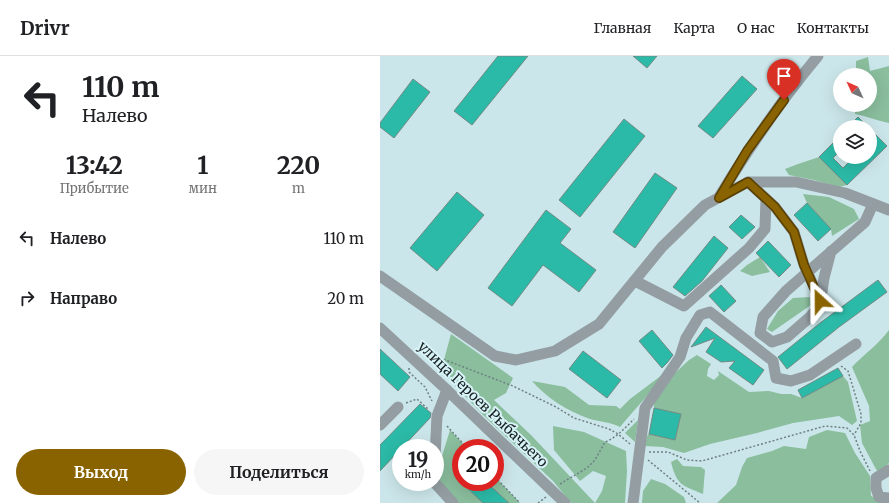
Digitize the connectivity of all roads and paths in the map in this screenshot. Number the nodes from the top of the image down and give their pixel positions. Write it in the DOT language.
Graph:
graph roads {
  1 [pos="818,56"];
  2 [pos="748,182"];
  3 [pos="719,198"];
  4 [pos="766,199"];
  5 [pos="873,204"];
  6 [pos="889,210"];
  7 [pos="831,252"];
  8 [pos="807,272"];
  9 [pos="380,276"];
  10 [pos="635,281"];
  11 [pos="820,301"];
  12 [pos="380,328"];
  13 [pos="856,344"];
  14 [pos="407,353"];
  15 [pos="416,361"];
  16 [pos="830,362"];
  17 [pos="447,390"];
  18 [pos="398,407"];
  19 [pos="645,408"];
  20 [pos="437,416"];
  21 [pos="380,425"];
  22 [pos="618,434"];
  23 [pos="854,435"];
  24 [pos="436,439"];
  25 [pos="639,452"];
  26 [pos="889,470"];
  27 [pos="876,478"];
  28 [pos="504,486"];
  29 [pos="557,486"];
  30 [pos="442,491"];
  31 [pos="889,498"];
  32 [pos="453,503"];
  33 [pos="520,503"];
  34 [pos="565,503"];
  35 [pos="633,503"];
  36 [pos="700,503"];
  1 -- 3 [label="street"];
  2 -- 3 [label="street"];
  2 -- 4 [label="street"];
  2 -- 5 [label="street"];
  3 -- 10 [label="street"];
  4 -- 8 [label="street"];
  4 -- 10 [label="street"];
  5 -- 6 [label="street"];
  5 -- 7 [label="street"];
  7 -- 8 [label="street"];
  7 -- 11 [label="street"];
  8 -- 11 [label="street"];
  8 -- 11 [label="street"];
  9 -- 10 [label="street"];
  12 -- 14 [label="street, улица Героев Рыбачьего"];
  13 -- 16 [label="street"];
  14 -- 15 [label="street, улица Героев Рыбачьего"];
  14 -- 20 [label="path"];
  15 -- 17 [label="street, улица Героев Рыбачьего"];
  15 -- 22 [label="path"];
  16 -- 19 [label="street"];
  16 -- 23 [label="path"];
  17 -- 20 [label="street"];
  17 -- 34 [label="street, улица Героев Рыбачьего"];
  18 -- 21 [label="street"];
  19 -- 22 [label="path"];
  19 -- 25 [label="street"];
  20 -- 24 [label="street"];
  22 -- 25 [label="path"];
  22 -- 29 [label="path"];
  23 -- 25 [label="path"];
  23 -- 27 [label="path"];
  25 -- 35 [label="street"];
  25 -- 36 [label="path"];
  26 -- 27 [label="street"];
  27 -- 31 [label="street"];
  28 -- 33 [label="path"];
  30 -- 32 [label="street"];
}
